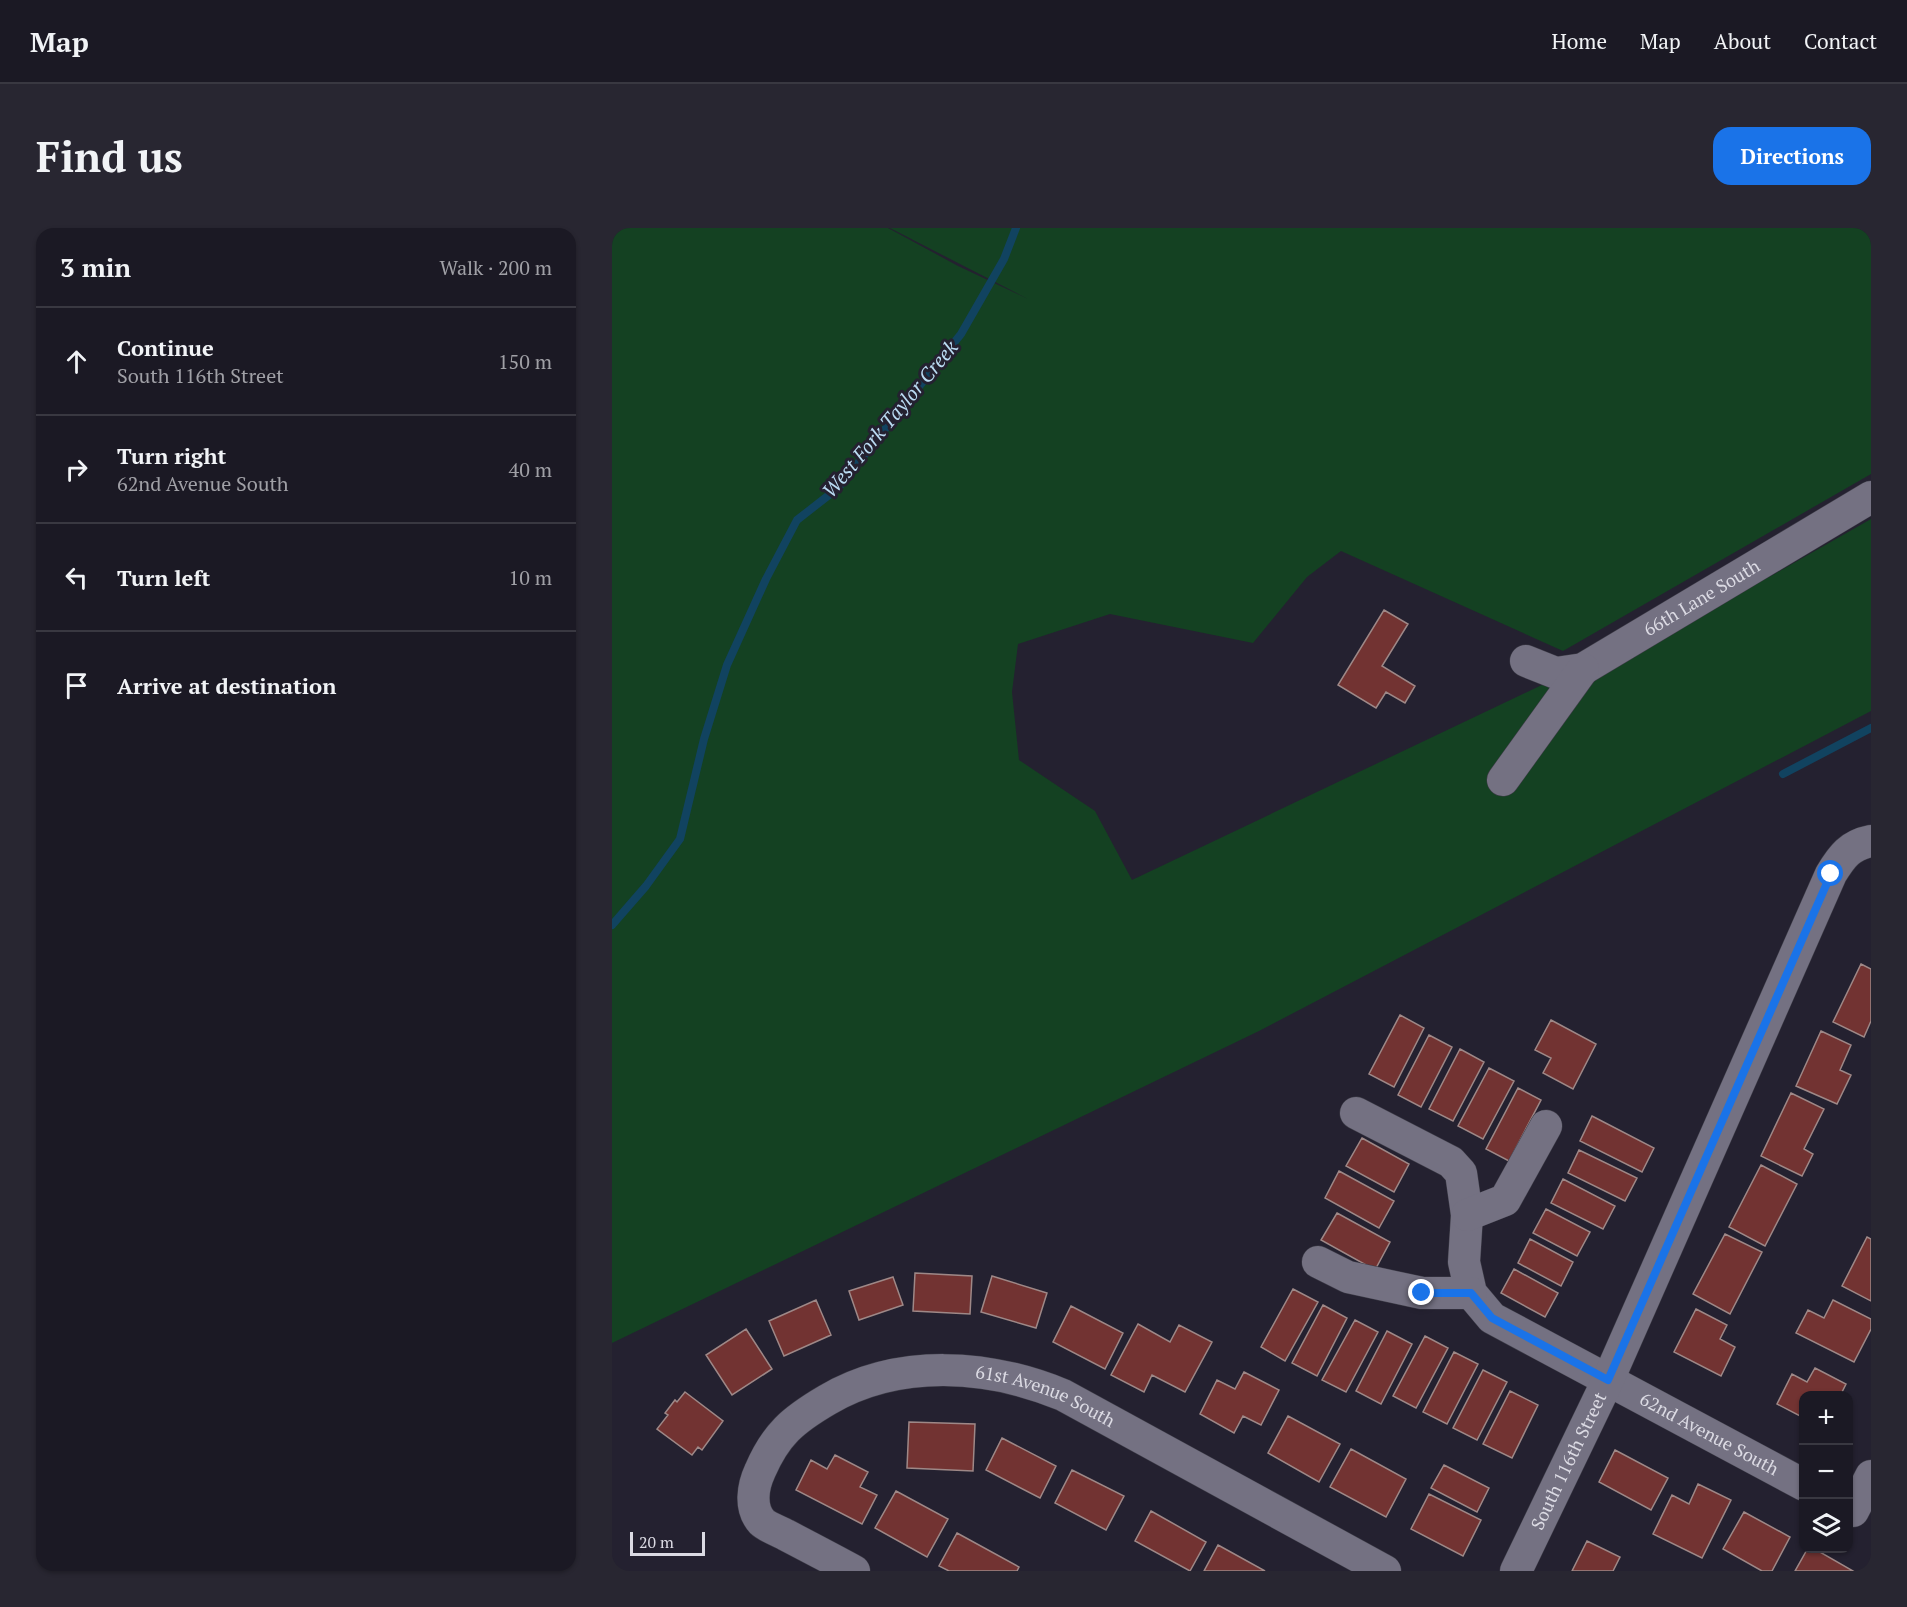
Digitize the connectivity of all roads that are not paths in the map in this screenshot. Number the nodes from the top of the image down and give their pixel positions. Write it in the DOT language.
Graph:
graph roads {
  1 [pos="1871,497"];
  2 [pos="1526,662"];
  3 [pos="1583,669"];
  4 [pos="1503,780"];
  5 [pos="1870,841"];
  6 [pos="1356,1113"];
  7 [pos="1546,1126"];
  8 [pos="1467,1215"];
  9 [pos="1318,1262"];
  10 [pos="1471,1293"];
  11 [pos="1608,1380"];
  12 [pos="1871,1476"];
  13 [pos="1799,1483"];
  14 [pos="1858,1514"];
  15 [pos="854,1571"];
  16 [pos="1385,1571"];
  17 [pos="1516,1571"];
  1 -- 3 [label="street, 66th Lane South"];
  2 -- 3 [label="street, 66th Lane South"];
  3 -- 4 [label="street"];
  5 -- 11 [label="street, South 116th Street"];
  6 -- 8 [label="street, 62nd Avenue South"];
  7 -- 8 [label="street"];
  8 -- 10 [label="street, 62nd Avenue South"];
  9 -- 10 [label="street"];
  10 -- 11 [label="street, 62nd Avenue South"];
  11 -- 13 [label="street, 62nd Avenue South"];
  11 -- 17 [label="street, South 116th Street"];
  12 -- 14 [label="street"];
  15 -- 16 [label="street, 61st Avenue South"];
}
